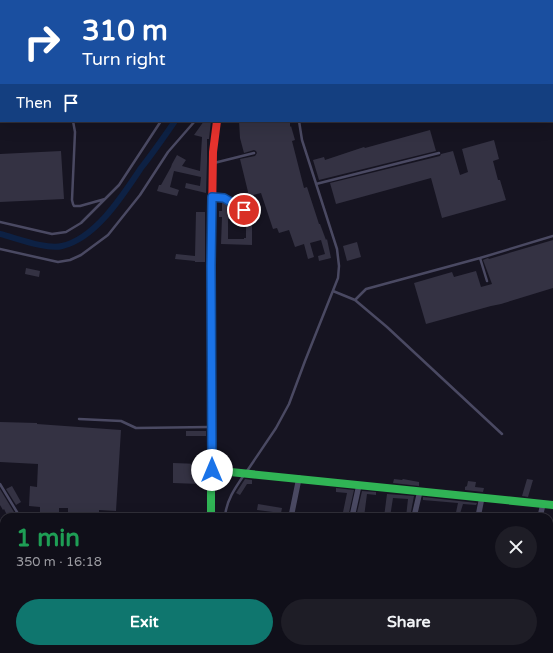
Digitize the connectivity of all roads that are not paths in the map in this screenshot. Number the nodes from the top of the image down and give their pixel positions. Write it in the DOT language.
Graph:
graph roads {
  1 [pos="73,122"];
  2 [pos="160,122"];
  3 [pos="195,122"];
  4 [pos="217,122"];
  5 [pos="299,122"];
  6 [pos="439,152"];
  7 [pos="254,153"];
  8 [pos="213,163"];
  9 [pos="316,184"];
  10 [pos="212,197"];
  11 [pos="106,198"];
  12 [pos="258,218"];
  13 [pos="0,222"];
  14 [pos="553,236"];
  15 [pos="0,249"];
  16 [pos="480,258"];
  17 [pos="487,281"];
  18 [pos="333,291"];
  19 [pos="355,300"];
  20 [pos="80,419"];
  21 [pos="212,427"];
  22 [pos="502,434"];
  23 [pos="212,470"];
  24 [pos="246,473"];
  25 [pos="299,478"];
  26 [pos="0,484"];
  27 [pos="359,485"];
  28 [pos="420,491"];
  29 [pos="482,497"];
  30 [pos="543,504"];
  31 [pos="553,505"];
  32 [pos="18,513"];
  33 [pos="211,513"];
  34 [pos="225,513"];
  35 [pos="292,513"];
  36 [pos="353,513"];
  37 [pos="415,513"];
  38 [pos="479,513"];
  39 [pos="541,513"];
  1 -- 11 [label="lane"];
  2 -- 11 [label="lane"];
  3 -- 15 [label="lane"];
  4 -- 8 [label="main road"];
  5 -- 9 [label="lane"];
  6 -- 9 [label="lane"];
  7 -- 8 [label="lane"];
  8 -- 10 [label="main road"];
  9 -- 18 [label="lane"];
  10 -- 12 [label="lane"];
  10 -- 21 [label="main road"];
  11 -- 13 [label="lane"];
  14 -- 16 [label="lane"];
  16 -- 17 [label="lane"];
  16 -- 19 [label="lane"];
  18 -- 19 [label="lane"];
  18 -- 24 [label="lane"];
  19 -- 22 [label="lane"];
  20 -- 21 [label="lane"];
  21 -- 23 [label="main road"];
  23 -- 24 [label="main road"];
  23 -- 33 [label="main road"];
  24 -- 25 [label="main road"];
  24 -- 34 [label="lane"];
  25 -- 27 [label="main road"];
  25 -- 35 [label="street"];
  26 -- 32 [label="lane"];
  27 -- 28 [label="main road"];
  27 -- 36 [label="street"];
  28 -- 29 [label="main road"];
  28 -- 37 [label="street"];
  29 -- 30 [label="main road"];
  29 -- 38 [label="street"];
  30 -- 31 [label="main road"];
  30 -- 39 [label="street"];
}
